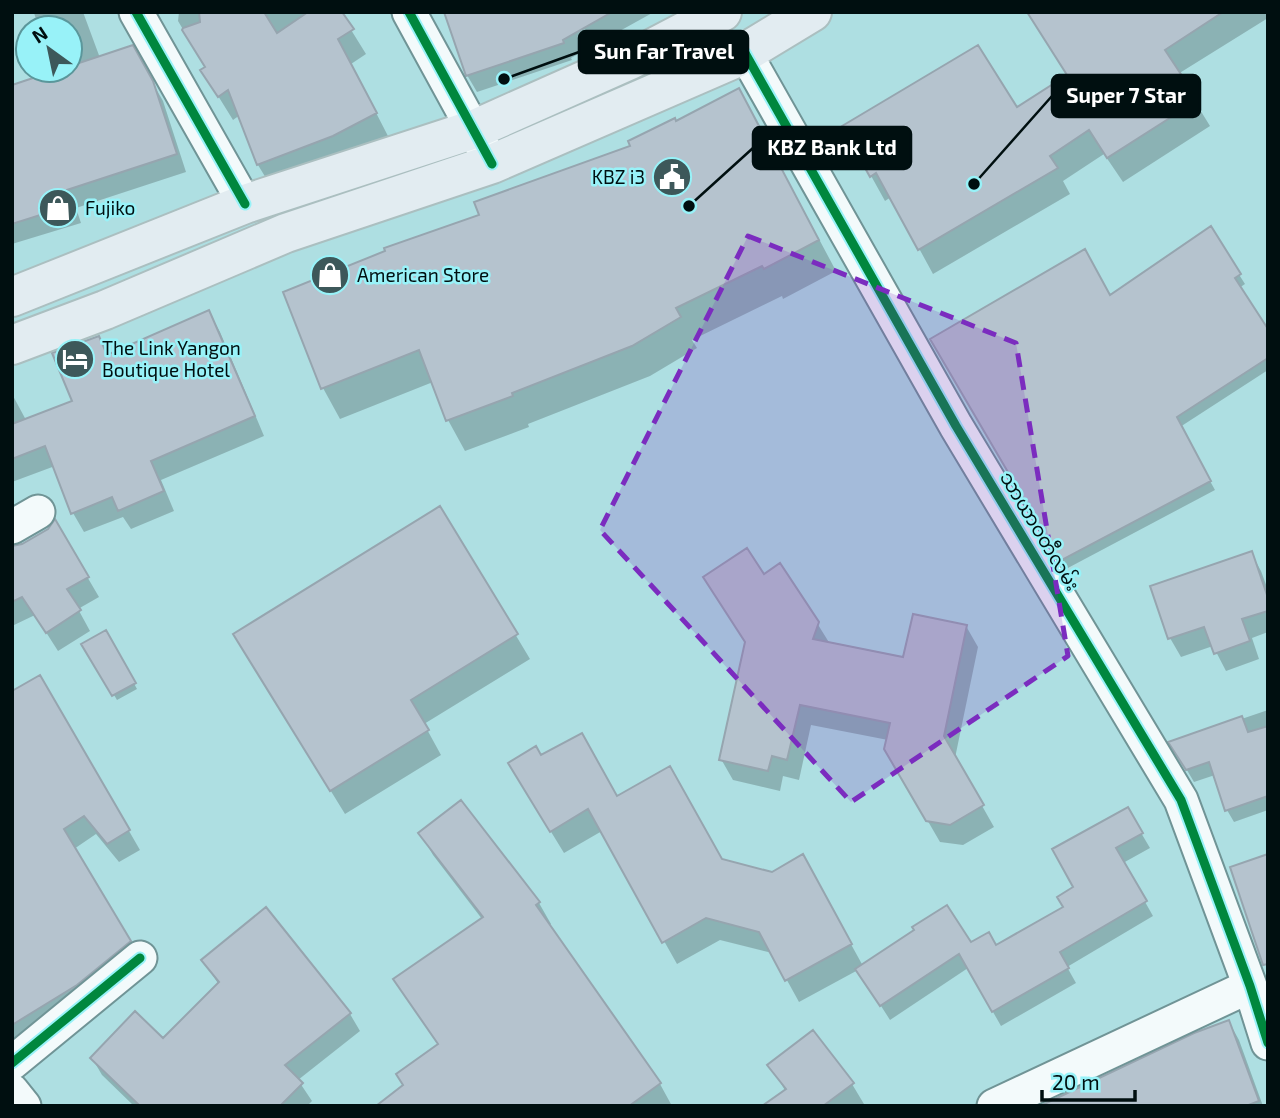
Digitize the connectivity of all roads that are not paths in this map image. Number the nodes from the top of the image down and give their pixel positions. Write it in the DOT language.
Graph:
graph roads {
  1 [pos="136,12"];
  2 [pos="409,12"];
  3 [pos="722,12"];
  4 [pos="812,12"];
  5 [pos="745,53"];
  6 [pos="475,130"];
  7 [pos="492,164"];
  8 [pos="245,204"];
  9 [pos="12,297"];
  10 [pos="12,345"];
  11 [pos="139,958"];
  12 [pos="1250,986"];
  13 [pos="1268,1043"];
  14 [pos="12,1063"];
  15 [pos="12,1091"];
  16 [pos="24,1106"];
  17 [pos="994,1106"];
  1 -- 8 [label="street"];
  2 -- 6 [label="street"];
  3 -- 5 [label="main road"];
  3 -- 6 [label="main road"];
  4 -- 5 [label="main road"];
  5 -- 7 [label="main road"];
  5 -- 12 [label="street, သာယာဝတီလမ်း"];
  6 -- 7 [label="street"];
  6 -- 8 [label="main road"];
  7 -- 10 [label="main road"];
  8 -- 9 [label="main road"];
  11 -- 14 [label="street"];
  12 -- 13 [label="street, သာယာဝတီလမ်း"];
  12 -- 17 [label="street"];
  15 -- 16 [label="street"];
}
